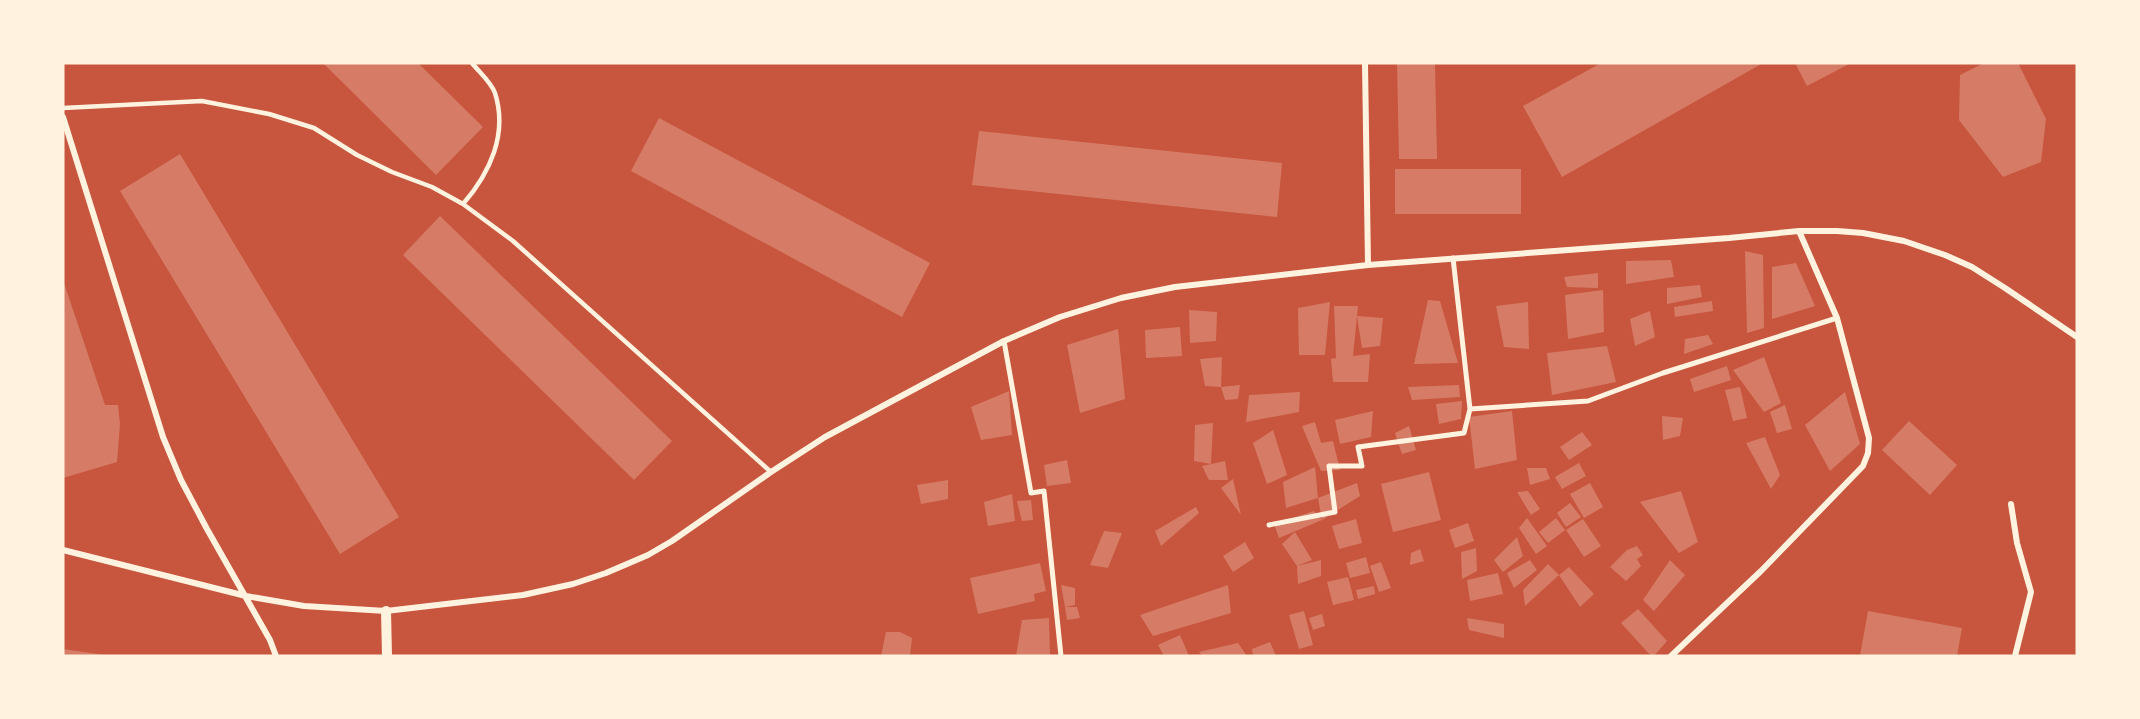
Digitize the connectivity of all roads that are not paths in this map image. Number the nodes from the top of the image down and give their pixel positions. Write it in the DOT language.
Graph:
graph roads {
  1 [pos="472,63"];
  2 [pos="1365,63"];
  3 [pos="63,108"];
  4 [pos="63,117"];
  5 [pos="464,204"];
  6 [pos="1799,231"];
  7 [pos="1453,258"];
  8 [pos="1368,265"];
  9 [pos="1837,318"];
  10 [pos="2077,337"];
  11 [pos="1004,341"];
  12 [pos="1470,409"];
  13 [pos="771,472"];
  14 [pos="2011,504"];
  15 [pos="1269,525"];
  16 [pos="63,550"];
  17 [pos="246,596"];
  18 [pos="386,611"];
  19 [pos="276,656"];
  20 [pos="387,656"];
  21 [pos="1061,656"];
  22 [pos="1671,656"];
  23 [pos="2015,656"];
  1 -- 5 [label="lane"];
  2 -- 8 [label="street"];
  3 -- 5 [label="lane"];
  4 -- 17 [label="street"];
  5 -- 13 [label="lane"];
  6 -- 7 [label="street"];
  6 -- 9 [label="street"];
  6 -- 10 [label="street"];
  7 -- 8 [label="street"];
  7 -- 12 [label="street"];
  8 -- 11 [label="street"];
  9 -- 12 [label="street"];
  9 -- 22 [label="street"];
  11 -- 13 [label="street"];
  11 -- 21 [label="street"];
  12 -- 15 [label="street"];
  13 -- 18 [label="street"];
  14 -- 23 [label="street"];
  16 -- 17 [label="street"];
  17 -- 18 [label="street"];
  17 -- 19 [label="street"];
  18 -- 20 [label="street"];
}
